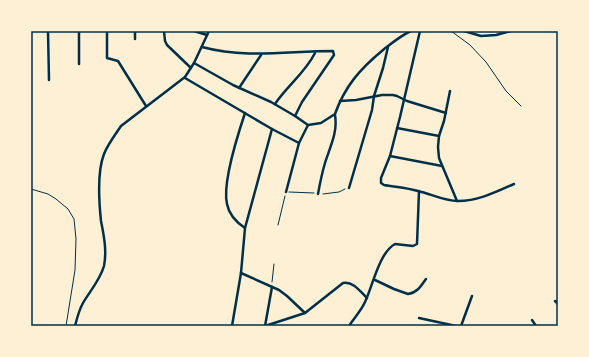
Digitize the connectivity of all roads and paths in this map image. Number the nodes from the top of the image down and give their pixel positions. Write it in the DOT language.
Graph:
graph roads {
  1 [pos="48,31"];
  2 [pos="78,31"];
  3 [pos="107,31"];
  4 [pos="135,31"];
  5 [pos="164,31"];
  6 [pos="194,31"];
  7 [pos="208,31"];
  8 [pos="411,31"];
  9 [pos="420,31"];
  10 [pos="451,31"];
  11 [pos="464,31"];
  12 [pos="511,31"];
  13 [pos="207,35"];
  14 [pos="134,39"];
  15 [pos="202,47"];
  16 [pos="388,47"];
  17 [pos="315,52"];
  18 [pos="261,55"];
  19 [pos="194,63"];
  20 [pos="79,64"];
  21 [pos="191,68"];
  22 [pos="184,77"];
  23 [pos="49,80"];
  24 [pos="239,88"];
  25 [pos="450,91"];
  26 [pos="374,96"];
  27 [pos="404,100"];
  28 [pos="340,101"];
  29 [pos="275,104"];
  30 [pos="146,106"];
  31 [pos="521,106"];
  32 [pos="446,113"];
  33 [pos="245,114"];
  34 [pos="335,114"];
  35 [pos="295,116"];
  36 [pos="308,125"];
  37 [pos="397,128"];
  38 [pos="272,129"];
  39 [pos="439,136"];
  40 [pos="299,143"];
  41 [pos="390,156"];
  42 [pos="442,166"];
  43 [pos="514,184"];
  44 [pos="349,188"];
  45 [pos="31,189"];
  46 [pos="419,191"];
  47 [pos="286,192"];
  48 [pos="318,194"];
  49 [pos="457,202"];
  50 [pos="278,225"];
  51 [pos="245,228"];
  52 [pos="274,264"];
  53 [pos="240,273"];
  54 [pos="426,279"];
  55 [pos="374,280"];
  56 [pos="272,287"];
  57 [pos="472,296"];
  58 [pos="367,298"];
  59 [pos="555,301"];
  60 [pos="558,304"];
  61 [pos="305,314"];
  62 [pos="419,318"];
  63 [pos="532,320"];
  64 [pos="66,326"];
  65 [pos="75,326"];
  66 [pos="232,326"];
  67 [pos="265,326"];
  68 [pos="349,326"];
  69 [pos="456,326"];
  70 [pos="460,326"];
  71 [pos="536,326"];
  1 -- 23 [label="street"];
  2 -- 20 [label="street"];
  3 -- 30 [label="street"];
  4 -- 14 [label="street"];
  5 -- 21 [label="street"];
  6 -- 13 [label="street"];
  7 -- 13 [label="street"];
  8 -- 16 [label="street"];
  9 -- 27 [label="street"];
  10 -- 31 [label="path"];
  11 -- 12 [label="street"];
  13 -- 15 [label="street"];
  15 -- 18 [label="street"];
  15 -- 19 [label="street"];
  16 -- 26 [label="street"];
  16 -- 28 [label="street"];
  17 -- 18 [label="street"];
  17 -- 29 [label="street"];
  17 -- 35 [label="street"];
  18 -- 24 [label="street"];
  19 -- 21 [label="street"];
  19 -- 24 [label="street"];
  21 -- 22 [label="street"];
  22 -- 30 [label="street"];
  22 -- 33 [label="street"];
  24 -- 29 [label="street"];
  25 -- 32 [label="street"];
  26 -- 27 [label="street"];
  26 -- 28 [label="street"];
  26 -- 44 [label="street"];
  27 -- 32 [label="street"];
  27 -- 37 [label="street"];
  28 -- 34 [label="street"];
  29 -- 35 [label="street"];
  30 -- 65 [label="street"];
  32 -- 39 [label="street"];
  33 -- 38 [label="street"];
  33 -- 51 [label="street"];
  34 -- 36 [label="street"];
  34 -- 48 [label="street"];
  35 -- 36 [label="street"];
  36 -- 40 [label="street"];
  37 -- 39 [label="street"];
  37 -- 41 [label="street"];
  38 -- 40 [label="street"];
  38 -- 51 [label="street"];
  39 -- 42 [label="street"];
  40 -- 47 [label="street"];
  41 -- 42 [label="street"];
  41 -- 46 [label="street"];
  42 -- 49 [label="street"];
  43 -- 49 [label="street"];
  45 -- 64 [label="lane"];
  46 -- 49 [label="street"];
  46 -- 55 [label="street"];
  47 -- 50 [label="path"];
  51 -- 53 [label="street"];
  52 -- 56 [label="path"];
  53 -- 56 [label="street"];
  53 -- 66 [label="street"];
  54 -- 55 [label="street"];
  55 -- 58 [label="street"];
  56 -- 61 [label="street"];
  56 -- 67 [label="street"];
  57 -- 70 [label="street"];
  58 -- 61 [label="street"];
  58 -- 68 [label="street"];
  59 -- 60 [label="street"];
  61 -- 67 [label="street"];
  62 -- 69 [label="street"];
  63 -- 71 [label="street"];
}
